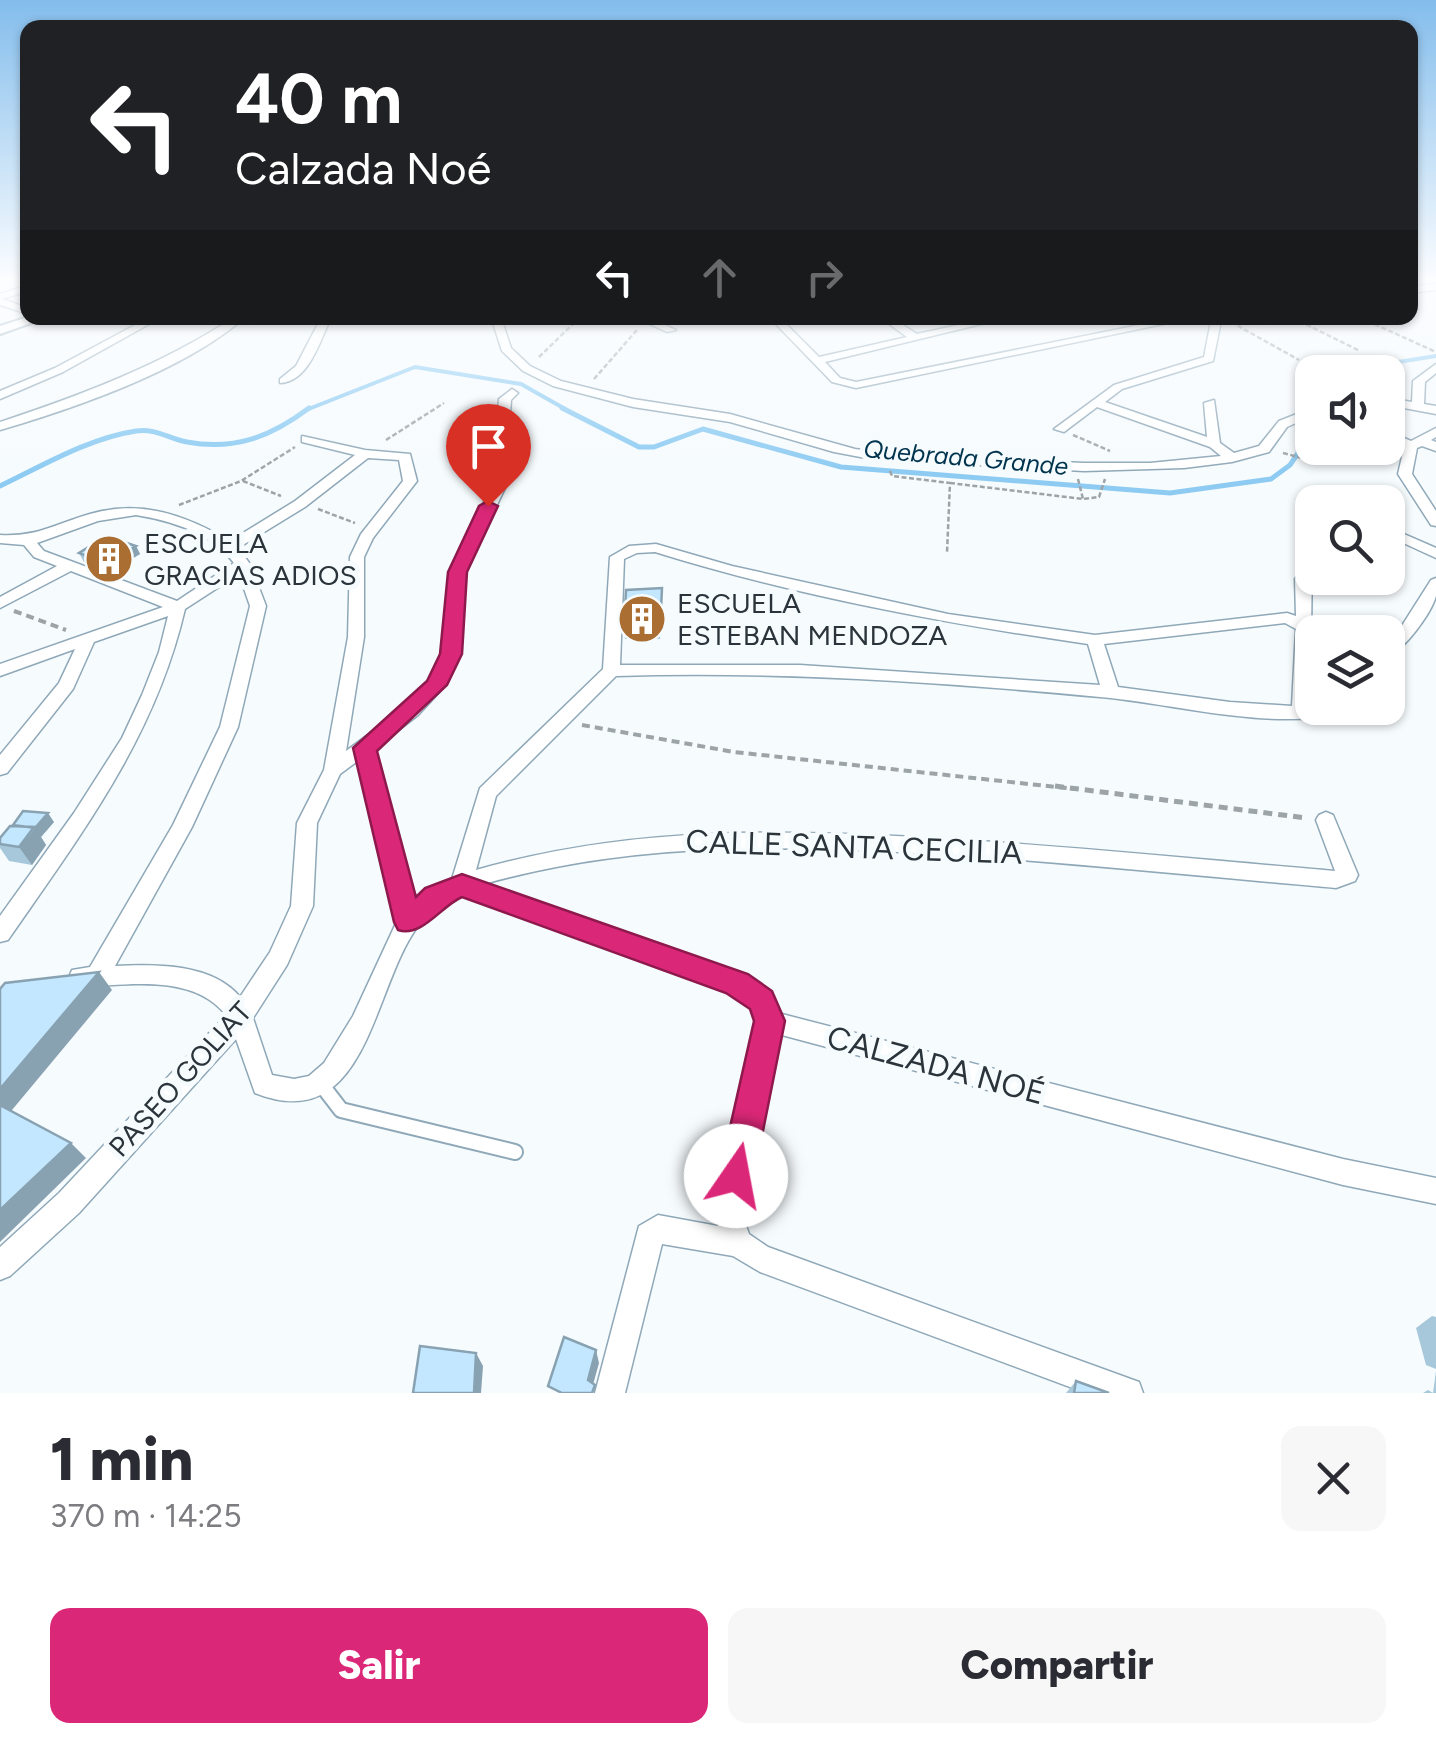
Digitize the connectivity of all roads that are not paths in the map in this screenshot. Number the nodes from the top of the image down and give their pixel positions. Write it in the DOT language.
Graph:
graph roads {
  1 [pos="111,342"];
  2 [pos="203,342"];
  3 [pos="314,342"];
  4 [pos="502,342"];
  5 [pos="798,342"];
  6 [pos="898,342"];
  7 [pos="1064,342"];
  8 [pos="1214,342"];
  9 [pos="815,360"];
  10 [pos="1436,366"];
  11 [pos="284,381"];
  12 [pos="512,393"];
  13 [pos="0,394"];
  14 [pos="1096,403"];
  15 [pos="1210,403"];
  16 [pos="1405,404"];
  17 [pos="1418,406"];
  18 [pos="1436,410"];
  19 [pos="1295,419"];
  20 [pos="0,426"];
  21 [pos="1060,429"];
  22 [pos="1436,432"];
  23 [pos="306,439"];
  24 [pos="1214,444"];
  25 [pos="1423,444"];
  26 [pos="365,454"];
  27 [pos="1232,458"];
  28 [pos="1436,522"];
  29 [pos="0,539"];
  30 [pos="1405,539"];
  31 [pos="28,541"];
  32 [pos="230,547"];
  33 [pos="1436,554"];
  34 [pos="242,564"];
  35 [pos="70,566"];
  36 [pos="1436,583"];
  37 [pos="0,604"];
  38 [pos="178,607"];
  39 [pos="1295,623"];
  40 [pos="1405,633"];
  41 [pos="86,640"];
  42 [pos="1095,640"];
  43 [pos="0,670"];
  44 [pos="611,671"];
  45 [pos="1112,692"];
  46 [pos="1295,711"];
  47 [pos="365,748"];
  48 [pos="0,768"];
  49 [pos="333,770"];
  50 [pos="1326,820"];
  51 [pos="462,885"];
  52 [pos="408,922"];
  53 [pos="0,933"];
  54 [pos="97,976"];
  55 [pos="58,980"];
  56 [pos="240,1017"];
  57 [pos="770,1021"];
  58 [pos="319,1082"];
  59 [pos="515,1152"];
  60 [pos="1436,1191"];
  61 [pos="738,1244"];
  62 [pos="0,1266"];
  63 [pos="610,1393"];
  64 [pos="1128,1393"];
  1 -- 13 [label="street"];
  2 -- 20 [label="street"];
  3 -- 11 [label="street"];
  4 -- 27 [label="street"];
  5 -- 9 [label="street"];
  6 -- 9 [label="street"];
  7 -- 9 [label="street"];
  8 -- 14 [label="street"];
  10 -- 17 [label="street"];
  12 -- 47 [label="street"];
  14 -- 21 [label="street"];
  14 -- 24 [label="street"];
  15 -- 24 [label="street"];
  16 -- 17 [label="street"];
  17 -- 18 [label="street"];
  19 -- 27 [label="street"];
  22 -- 25 [label="street"];
  23 -- 26 [label="street"];
  24 -- 27 [label="street"];
  25 -- 28 [label="street"];
  26 -- 32 [label="street"];
  26 -- 49 [label="street"];
  29 -- 31 [label="street"];
  30 -- 33 [label="street"];
  31 -- 32 [label="street"];
  31 -- 35 [label="street"];
  32 -- 34 [label="street"];
  34 -- 38 [label="street"];
  34 -- 54 [label="street"];
  35 -- 37 [label="street"];
  35 -- 38 [label="street"];
  36 -- 40 [label="street"];
  38 -- 41 [label="street"];
  38 -- 53 [label="street"];
  39 -- 42 [label="street"];
  41 -- 43 [label="street"];
  41 -- 48 [label="street"];
  42 -- 44 [label="street"];
  42 -- 45 [label="street"];
  44 -- 45 [label="street"];
  44 -- 51 [label="street"];
  45 -- 46 [label="street"];
  47 -- 49 [label="street"];
  47 -- 52 [label="street"];
  49 -- 56 [label="street, PASEO GOLIAT"];
  50 -- 51 [label="street, CALLE SANTA CECILIA"];
  51 -- 52 [label="street, CALLE SANTA CECILIA"];
  51 -- 57 [label="street"];
  52 -- 58 [label="street, CALLE SANTA CECILIA"];
  54 -- 55 [label="street"];
  54 -- 56 [label="street"];
  56 -- 58 [label="street"];
  56 -- 62 [label="street, PASEO GOLIAT"];
  57 -- 60 [label="street, CALZADA NOÉ"];
  57 -- 61 [label="street"];
  58 -- 59 [label="lane"];
  61 -- 63 [label="street"];
  61 -- 64 [label="street"];
}
